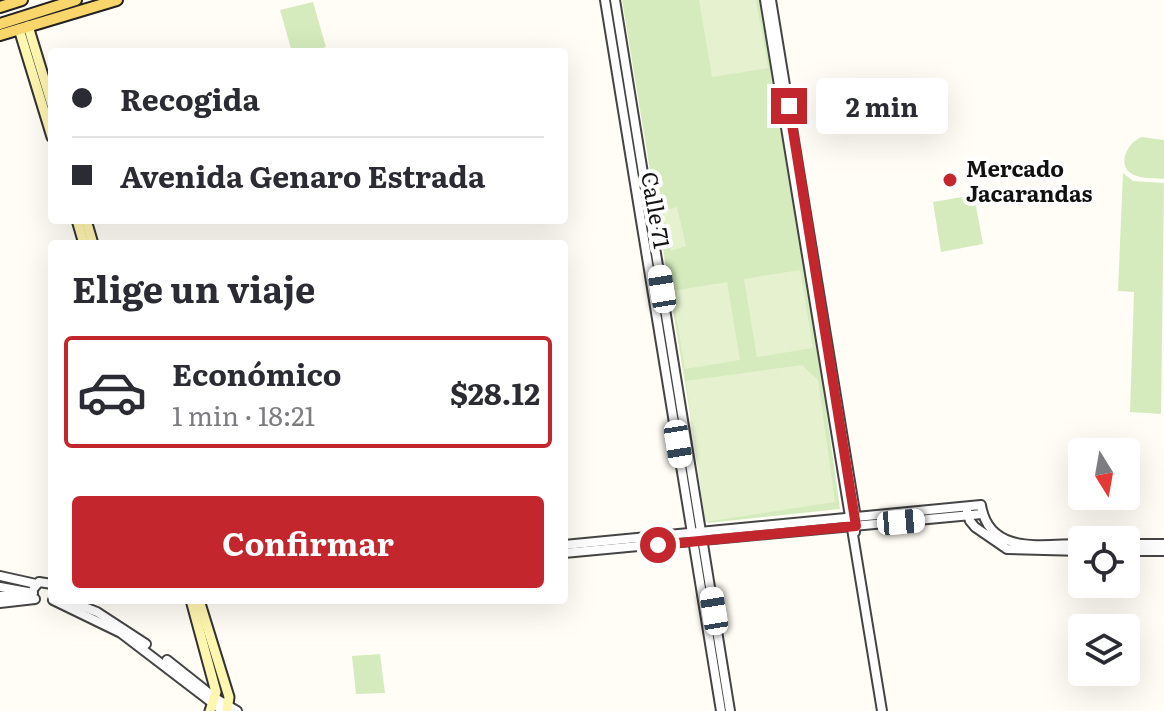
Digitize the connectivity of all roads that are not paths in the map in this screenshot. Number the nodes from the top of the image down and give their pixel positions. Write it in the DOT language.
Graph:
graph roads {
  1 [pos="22,0"];
  2 [pos="76,0"];
  3 [pos="117,0"];
  4 [pos="605,0"];
  5 [pos="615,0"];
  6 [pos="765,0"];
  7 [pos="771,0"];
  8 [pos="5,5"];
  9 [pos="22,22"];
  10 [pos="0,24"];
  11 [pos="0,35"];
  12 [pos="48,94"];
  13 [pos="48,122"];
  14 [pos="967,511"];
  15 [pos="853,522"];
  16 [pos="698,536"];
  17 [pos="1068,544"];
  18 [pos="1140,544"];
  19 [pos="1164,544"];
  20 [pos="568,545"];
  21 [pos="1068,551"];
  22 [pos="1140,551"];
  23 [pos="1164,551"];
  24 [pos="568,552"];
  25 [pos="0,576"];
  26 [pos="48,582"];
  27 [pos="0,587"];
  28 [pos="34,593"];
  29 [pos="0,596"];
  30 [pos="48,602"];
  31 [pos="0,603"];
  32 [pos="62,604"];
  33 [pos="77,604"];
  34 [pos="192,604"];
  35 [pos="200,604"];
  36 [pos="721,683"];
  37 [pos="213,704"];
  38 [pos="229,710"];
  39 [pos="721,711"];
  40 [pos="730,711"];
  41 [pos="882,711"];
  1 -- 8 [label="main road"];
  2 -- 9 [label="main road"];
  3 -- 9 [label="main road"];
  4 -- 16 [label="street, Calle 71"];
  5 -- 16 [label="street, Calle 71"];
  6 -- 15 [label="street"];
  7 -- 15 [label="street"];
  8 -- 9 [label="street"];
  9 -- 10 [label="main road"];
  9 -- 11 [label="main road"];
  9 -- 12 [label="main road"];
  9 -- 13 [label="main road"];
  14 -- 15 [label="street"];
  14 -- 17 [label="street"];
  14 -- 21 [label="street"];
  15 -- 16 [label="street"];
  15 -- 41 [label="street"];
  16 -- 20 [label="street"];
  16 -- 24 [label="street"];
  16 -- 36 [label="street, Calle 71"];
  18 -- 19 [label="street"];
  22 -- 23 [label="street"];
  25 -- 28 [label="street"];
  26 -- 28 [label="street"];
  27 -- 28 [label="street"];
  28 -- 29 [label="street"];
  28 -- 30 [label="street"];
  28 -- 31 [label="street"];
  32 -- 37 [label="street"];
  33 -- 37 [label="street"];
  34 -- 37 [label="main road"];
  35 -- 38 [label="main road"];
  36 -- 39 [label="street, Calle 71"];
  36 -- 40 [label="street, Calle 71"];
  37 -- 38 [label="street"];
}
